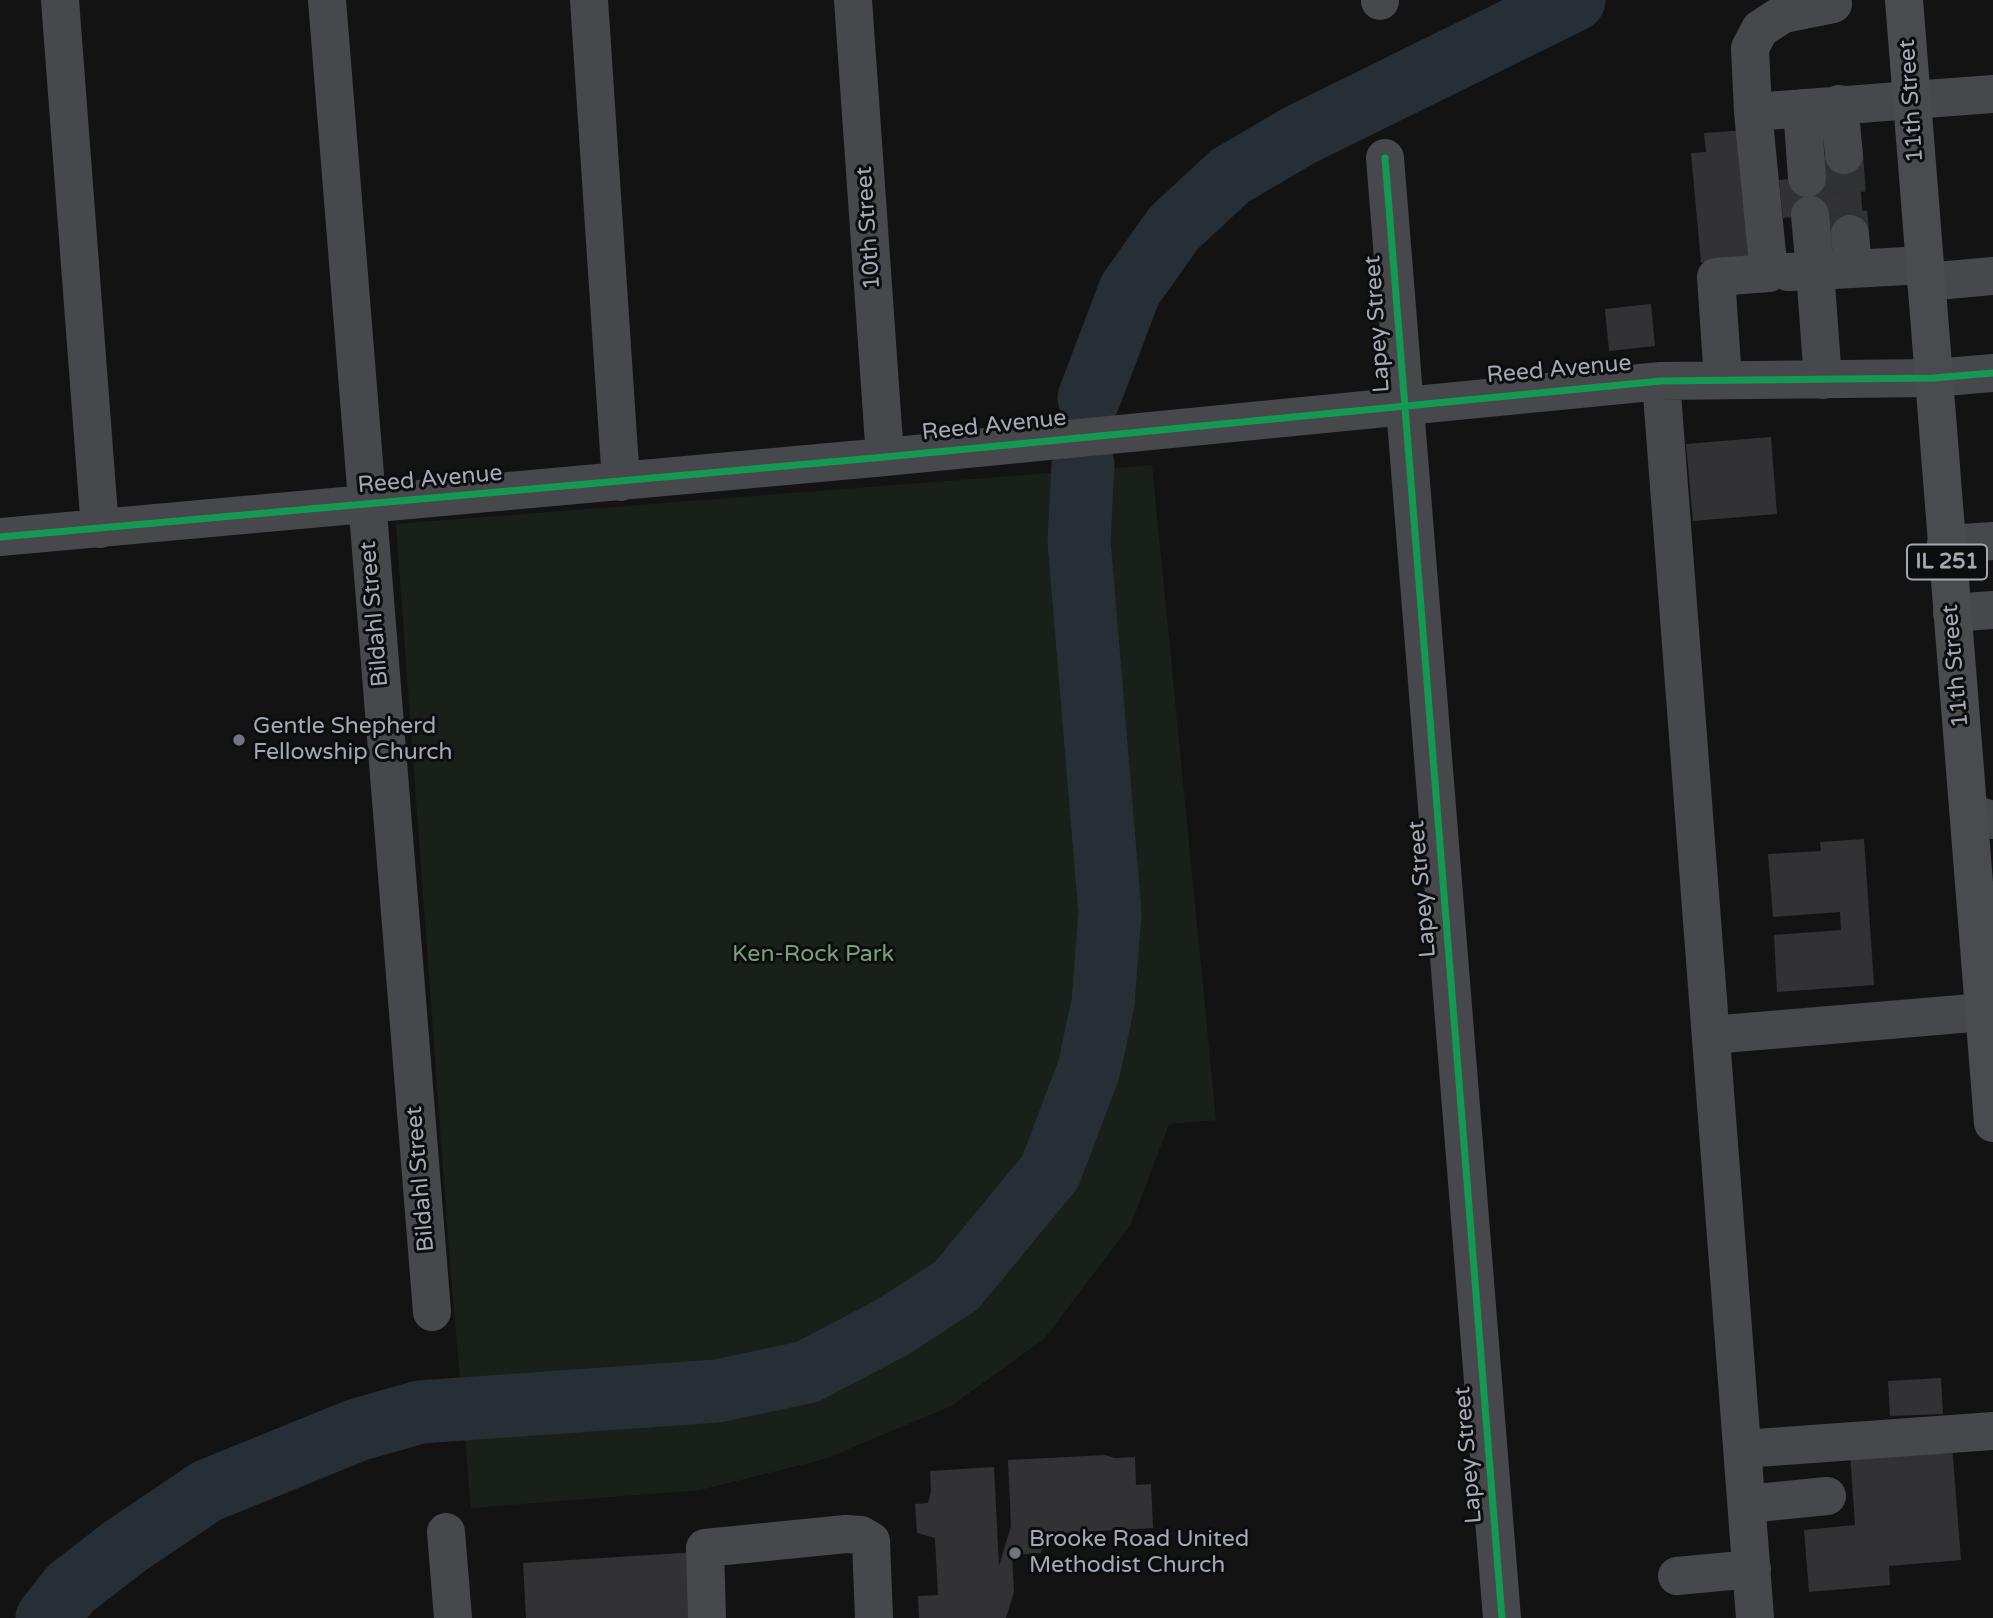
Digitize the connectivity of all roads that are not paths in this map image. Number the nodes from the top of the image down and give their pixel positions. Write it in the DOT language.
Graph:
graph roads {
  1 [pos="60,0"];
  2 [pos="327,0"];
  3 [pos="589,0"];
  4 [pos="853,0"];
  5 [pos="1904,0"];
  6 [pos="1833,4"];
  7 [pos="1993,94"];
  8 [pos="1912,100"];
  9 [pos="1821,106"];
  10 [pos="1753,112"];
  11 [pos="1844,155"];
  12 [pos="1385,158"];
  13 [pos="1807,178"];
  14 [pos="1810,215"];
  15 [pos="1815,271"];
  16 [pos="1769,273"];
  17 [pos="1925,273"];
  18 [pos="1993,276"];
  19 [pos="1993,373"];
  20 [pos="1933,378"];
  21 [pos="1661,380"];
  22 [pos="1723,380"];
  23 [pos="1823,380"];
  24 [pos="1404,404"];
  25 [pos="885,457"];
  26 [pos="621,482"];
  27 [pos="366,505"];
  28 [pos="100,529"];
  29 [pos="0,537"];
  30 [pos="1993,541"];
  31 [pos="1946,544"];
  32 [pos="1993,610"];
  33 [pos="1952,613"];
  34 [pos="1981,816"];
  35 [pos="1984,1012"];
  36 [pos="1711,1035"];
  37 [pos="1990,1052"];
  38 [pos="1993,1123"];
  39 [pos="432,1312"];
  40 [pos="1993,1431"];
  41 [pos="1743,1449"];
  42 [pos="1828,1496"];
  43 [pos="1746,1504"];
  44 [pos="446,1532"];
  45 [pos="1752,1569"];
  46 [pos="1677,1576"];
  47 [pos="453,1618"];
  48 [pos="707,1618"];
  49 [pos="874,1618"];
  50 [pos="1502,1618"];
  51 [pos="1755,1618"];
  1 -- 28 [label="street"];
  2 -- 27 [label="street, Bildahl Street"];
  3 -- 26 [label="street"];
  4 -- 25 [label="street, 10th Street"];
  5 -- 8 [label="main road, 11th Street / IL 251"];
  6 -- 10 [label="street"];
  7 -- 8 [label="street"];
  8 -- 9 [label="street"];
  8 -- 17 [label="main road, 11th Street / IL 251"];
  9 -- 10 [label="street"];
  9 -- 11 [label="street"];
  9 -- 13 [label="street"];
  10 -- 16 [label="street"];
  12 -- 24 [label="street, Lapey Street"];
  14 -- 15 [label="street"];
  15 -- 16 [label="street"];
  15 -- 17 [label="street"];
  15 -- 23 [label="street"];
  16 -- 22 [label="street"];
  17 -- 18 [label="street"];
  17 -- 20 [label="main road, 11th Street / IL 251"];
  19 -- 20 [label="street, Reed Avenue"];
  20 -- 23 [label="street, Reed Avenue"];
  20 -- 31 [label="main road, 11th Street / IL 251"];
  21 -- 22 [label="street, Reed Avenue"];
  21 -- 24 [label="street, Reed Avenue"];
  21 -- 36 [label="street"];
  22 -- 23 [label="street, Reed Avenue"];
  24 -- 25 [label="street, Reed Avenue"];
  24 -- 50 [label="street, Lapey Street"];
  25 -- 26 [label="street, Reed Avenue"];
  26 -- 27 [label="street, Reed Avenue"];
  27 -- 28 [label="street, Reed Avenue"];
  27 -- 39 [label="street, Bildahl Street"];
  28 -- 29 [label="street, Reed Avenue"];
  30 -- 31 [label="street"];
  31 -- 33 [label="main road, 11th Street / IL 251"];
  32 -- 33 [label="street"];
  33 -- 34 [label="main road, 11th Street / IL 251"];
  34 -- 35 [label="main road, 11th Street / IL 251"];
  35 -- 36 [label="street"];
  35 -- 37 [label="main road, 11th Street / IL 251"];
  36 -- 41 [label="street"];
  37 -- 38 [label="main road, 11th Street / IL 251"];
  40 -- 41 [label="street"];
  41 -- 43 [label="street"];
  42 -- 43 [label="street"];
  43 -- 45 [label="street"];
  44 -- 47 [label="street"];
  45 -- 46 [label="street"];
  45 -- 51 [label="street"];
  48 -- 49 [label="street"];
}
